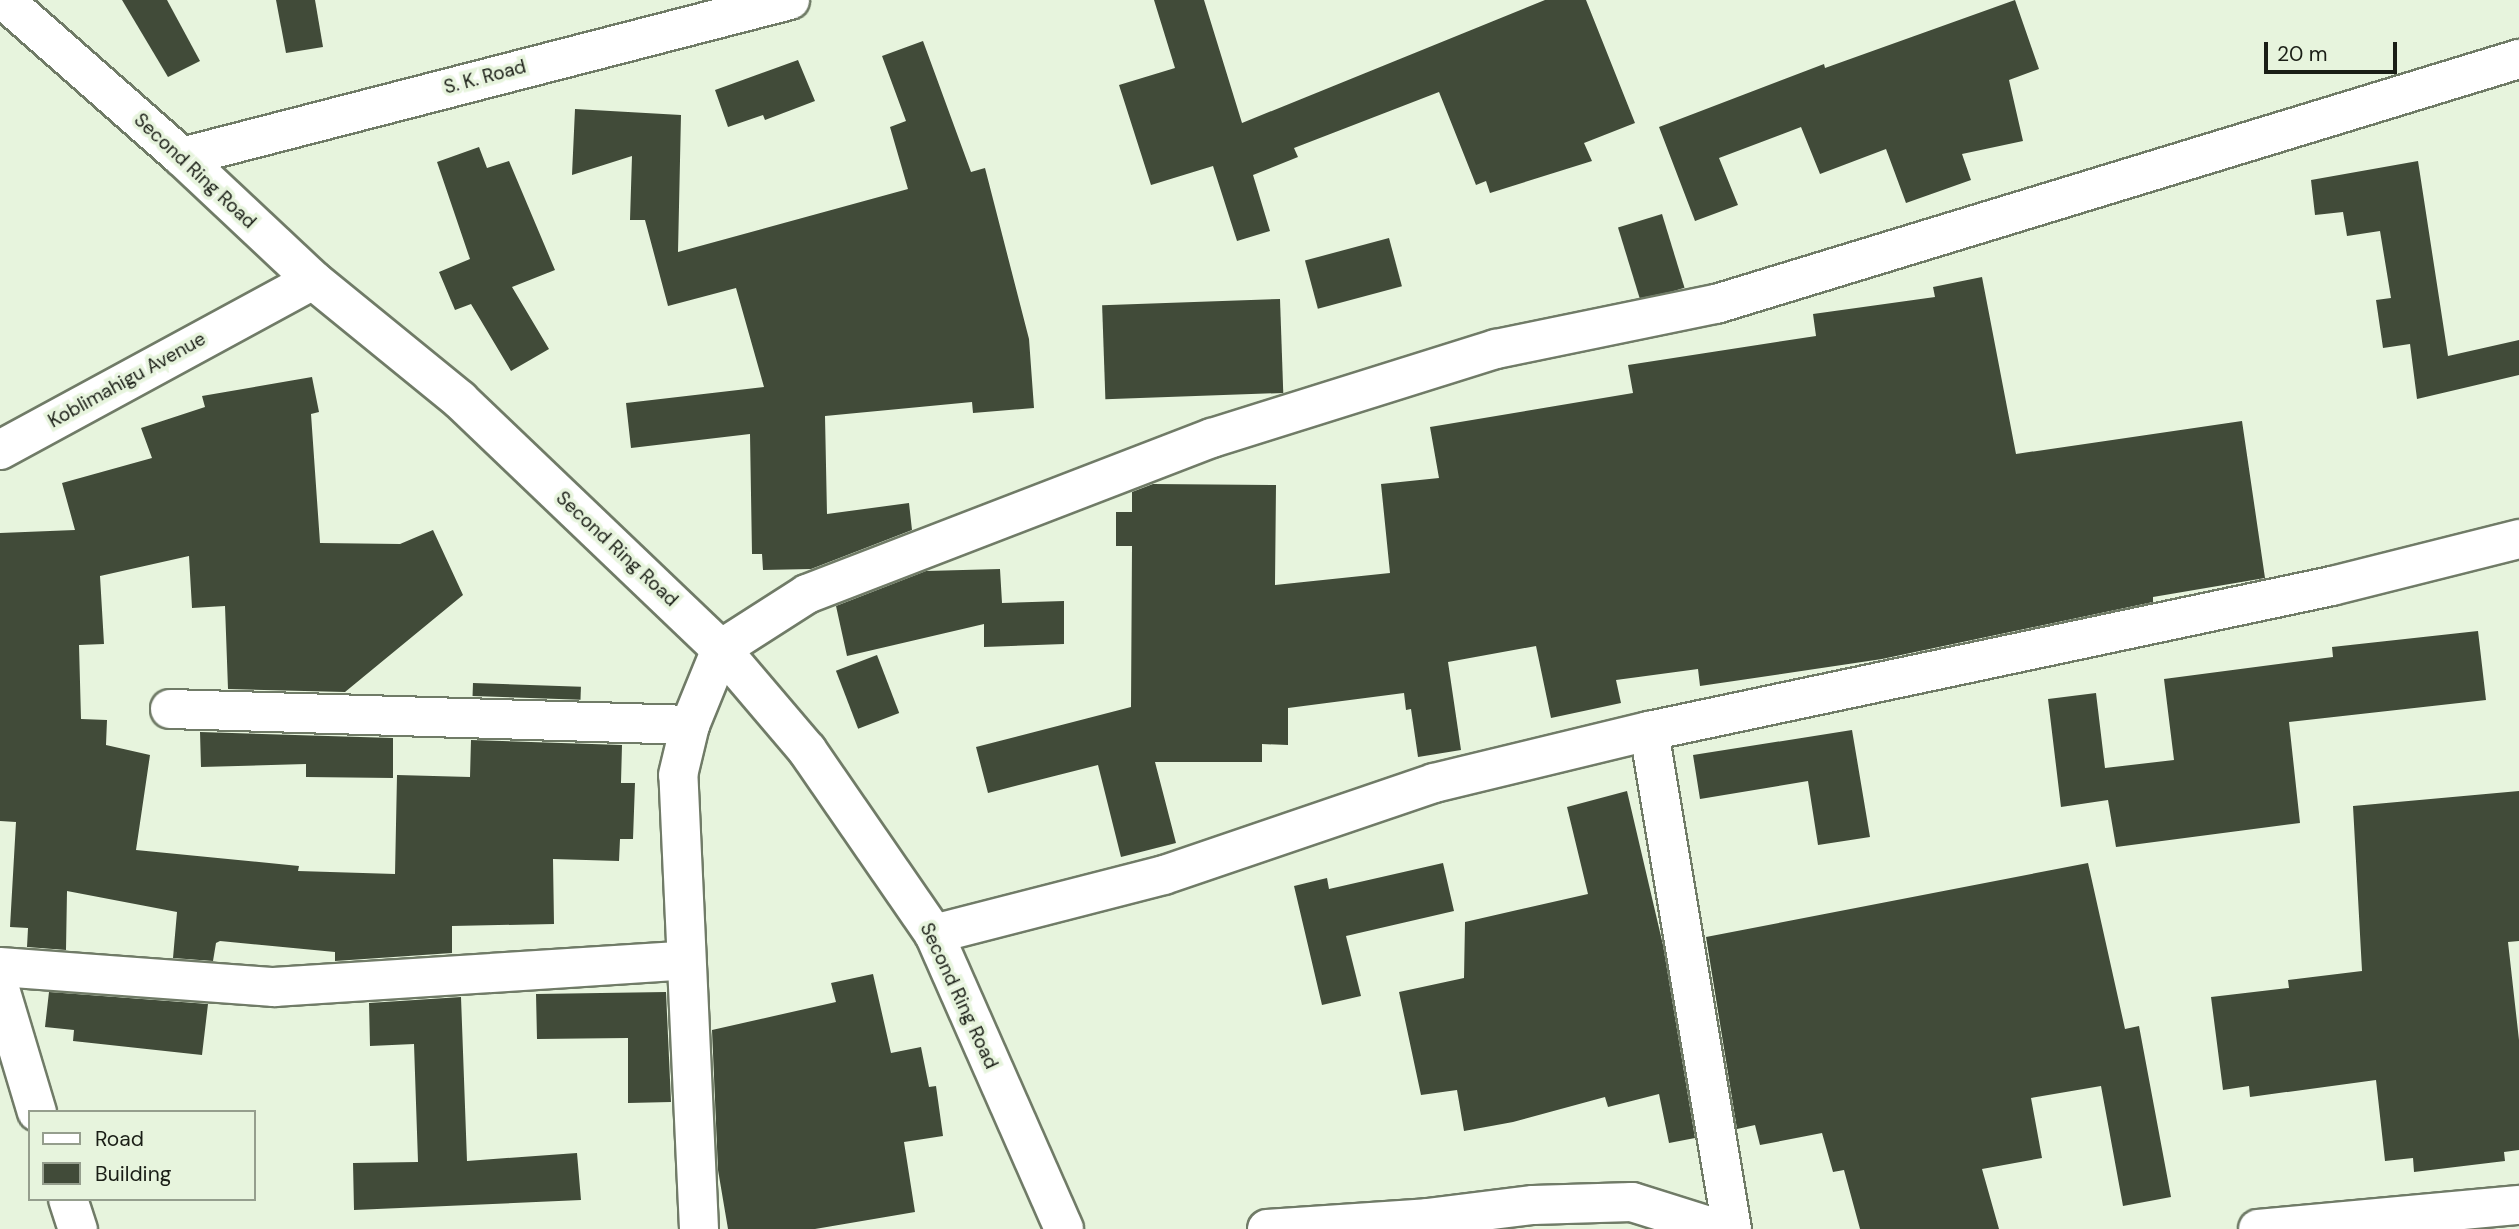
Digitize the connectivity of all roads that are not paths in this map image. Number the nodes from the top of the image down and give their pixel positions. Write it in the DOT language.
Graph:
graph roads {
  1 [pos="4,0"];
  2 [pos="790,0"];
  3 [pos="2519,59"];
  4 [pos="182,157"];
  5 [pos="313,280"];
  6 [pos="0,450"];
  7 [pos="2519,539"];
  8 [pos="721,649"];
  9 [pos="170,709"];
  10 [pos="690,725"];
  11 [pos="1649,731"];
  12 [pos="934,934"];
  13 [pos="686,960"];
  14 [pos="0,967"];
  15 [pos="0,989"];
  16 [pos="36,1110"];
  17 [pos="69,1201"];
  18 [pos="2519,1205"];
  19 [pos="78,1229"];
  20 [pos="699,1229"];
  21 [pos="1064,1229"];
  22 [pos="1266,1229"];
  23 [pos="1718,1229"];
  24 [pos="1732,1229"];
  25 [pos="2259,1229"];
  1 -- 4 [label="street, Second Ring Road"];
  2 -- 4 [label="street, S. K. Road"];
  3 -- 8 [label="street"];
  4 -- 5 [label="street, Second Ring Road"];
  5 -- 6 [label="street, Koblimahigu Avenue"];
  5 -- 8 [label="street, Second Ring Road"];
  7 -- 11 [label="street"];
  8 -- 10 [label="street"];
  8 -- 12 [label="street, Second Ring Road"];
  9 -- 10 [label="street"];
  10 -- 13 [label="street"];
  11 -- 12 [label="street"];
  11 -- 24 [label="street"];
  12 -- 21 [label="street, Second Ring Road"];
  13 -- 14 [label="street"];
  13 -- 20 [label="street"];
  15 -- 16 [label="street"];
  17 -- 19 [label="street"];
  18 -- 25 [label="street"];
  22 -- 23 [label="street"];
}
